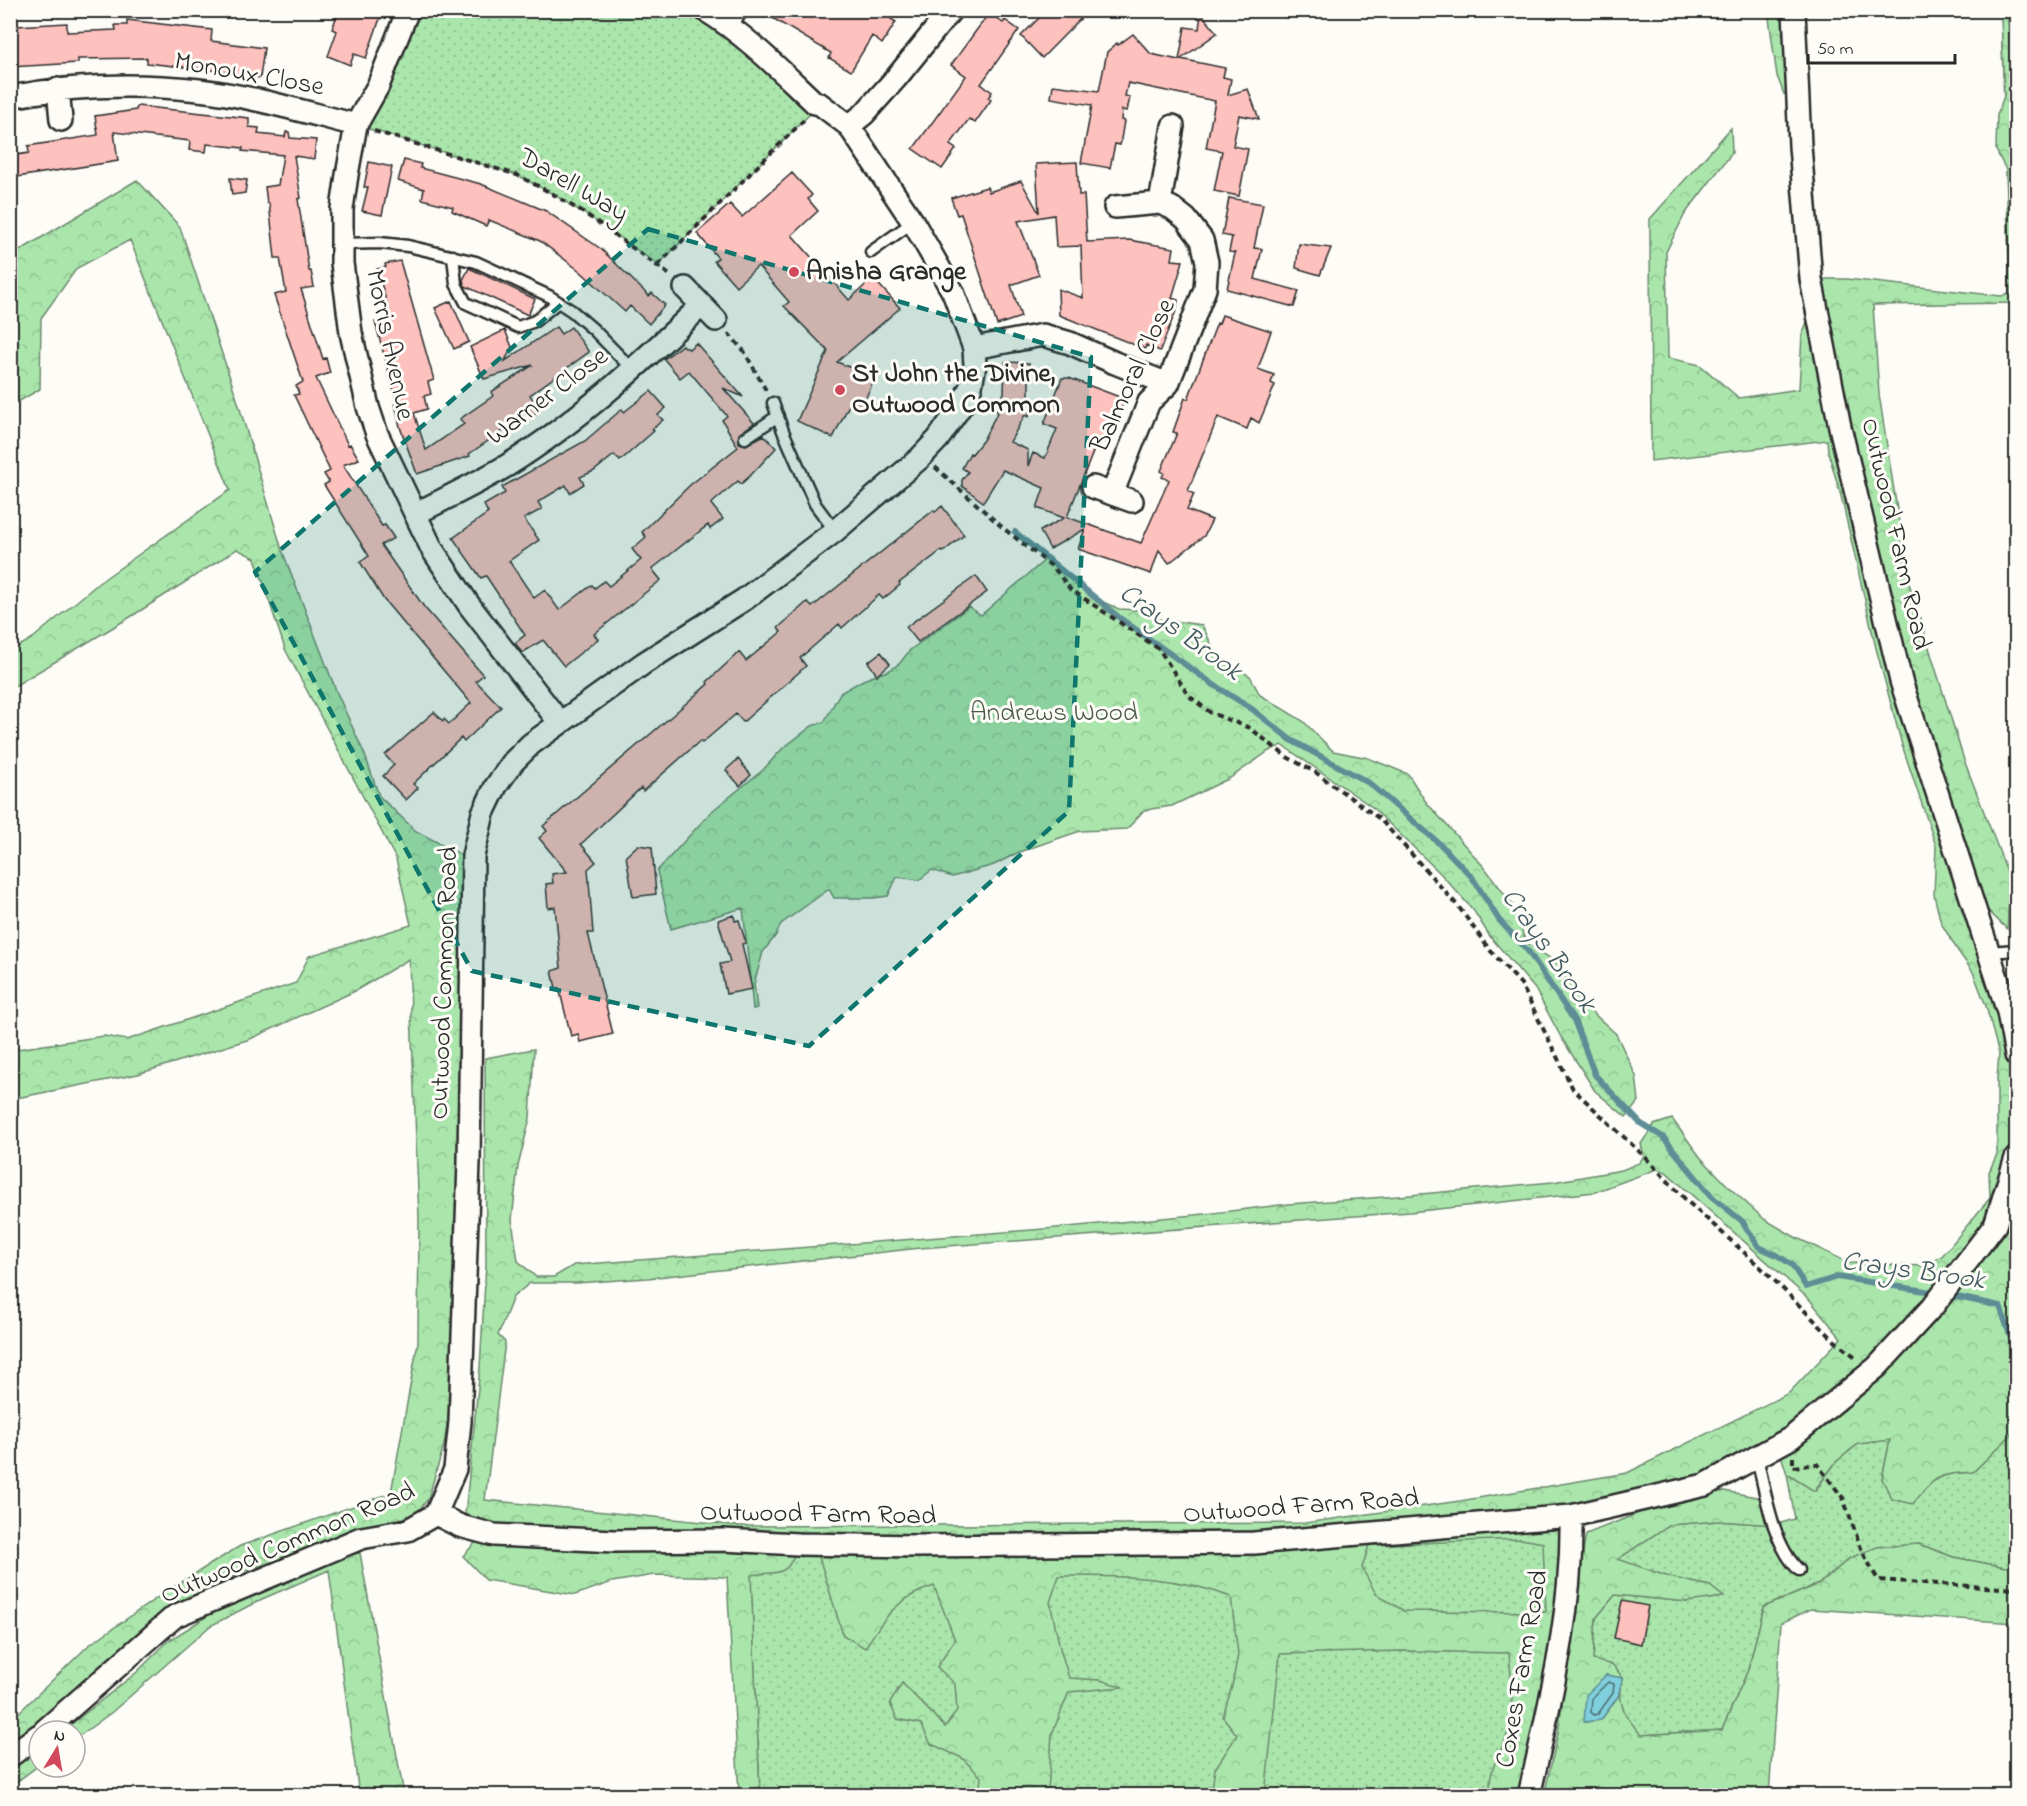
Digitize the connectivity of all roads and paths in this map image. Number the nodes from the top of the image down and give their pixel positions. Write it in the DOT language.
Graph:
graph roads {
  1 [pos="408,10"];
  2 [pos="705,10"];
  3 [pos="743,10"];
  4 [pos="951,10"];
  5 [pos="1794,10"];
  6 [pos="730,28"];
  7 [pos="58,89"];
  8 [pos="10,97"];
  9 [pos="820,104"];
  10 [pos="60,120"];
  11 [pos="356,125"];
  12 [pos="849,126"];
  13 [pos="1173,126"];
  14 [pos="1160,203"];
  15 [pos="1115,207"];
  16 [pos="913,222"];
  17 [pos="342,244"];
  18 [pos="870,252"];
  19 [pos="453,256"];
  20 [pos="658,265"];
  21 [pos="685,288"];
  22 [pos="558,302"];
  23 [pos="709,313"];
  24 [pos="974,348"];
  25 [pos="632,369"];
  26 [pos="1168,384"];
  27 [pos="773,403"];
  28 [pos="778,416"];
  29 [pos="745,438"];
  30 [pos="920,458"];
  31 [pos="1112,494"];
  32 [pos="415,514"];
  33 [pos="835,531"];
  34 [pos="560,723"];
  35 [pos="2016,950"];
  36 [pos="1989,952"];
  37 [pos="2016,1055"];
  38 [pos="2016,1158"];
  39 [pos="1877,1367"];
  40 [pos="1791,1438"];
  41 [pos="1757,1456"];
  42 [pos="436,1514"];
  43 [pos="1571,1516"];
  44 [pos="1799,1570"];
  45 [pos="2016,1589"];
  46 [pos="58,1719"];
  47 [pos="27,1744"];
  48 [pos="10,1756"];
  49 [pos="1529,1796"];
  1 -- 11 [label="street, Morris Avenue"];
  2 -- 6 [label="street, Outwood Common Road"];
  3 -- 6 [label="lane"];
  4 -- 12 [label="street"];
  5 -- 36 [label="street, Outwood Farm Road"];
  6 -- 9 [label="street, Outwood Common Road"];
  7 -- 8 [label="street, Monoux Close"];
  7 -- 10 [label="street"];
  7 -- 11 [label="street, Monoux Close"];
  9 -- 12 [label="street, Outwood Common Road"];
  9 -- 20 [label="path"];
  11 -- 17 [label="street, Morris Avenue"];
  11 -- 20 [label="path, Darell Way"];
  12 -- 16 [label="street, Outwood Common Road"];
  13 -- 14 [label="street"];
  14 -- 15 [label="street"];
  14 -- 26 [label="street, Balmoral Close"];
  16 -- 18 [label="lane"];
  16 -- 24 [label="street, Outwood Common Road"];
  17 -- 19 [label="lane"];
  17 -- 32 [label="street, Morris Avenue"];
  19 -- 22 [label="lane"];
  19 -- 22 [label="lane"];
  20 -- 21 [label="path, Darell Way"];
  21 -- 23 [label="street"];
  22 -- 25 [label="lane"];
  23 -- 25 [label="street, Warner Close"];
  23 -- 27 [label="path"];
  24 -- 26 [label="street"];
  24 -- 30 [label="street, Outwood Common Road"];
  25 -- 32 [label="street, Warner Close"];
  26 -- 31 [label="street, Balmoral Close"];
  27 -- 28 [label="lane"];
  28 -- 29 [label="lane"];
  28 -- 33 [label="lane"];
  30 -- 33 [label="street, Outwood Common Road"];
  30 -- 39 [label="path"];
  32 -- 34 [label="street, Morris Avenue"];
  33 -- 34 [label="street, Outwood Common Road"];
  34 -- 42 [label="street, Outwood Common Road"];
  35 -- 36 [label="lane"];
  36 -- 37 [label="street, Outwood Farm Road"];
  38 -- 39 [label="street, Outwood Farm Road"];
  39 -- 40 [label="street, Outwood Farm Road"];
  40 -- 41 [label="street, Outwood Farm Road"];
  40 -- 45 [label="path"];
  41 -- 43 [label="street, Outwood Farm Road"];
  41 -- 44 [label="lane"];
  42 -- 43 [label="street, Outwood Farm Road"];
  42 -- 46 [label="street, Outwood Common Road"];
  43 -- 49 [label="street, Coxes Farm Road"];
  47 -- 48 [label="street"];
}
